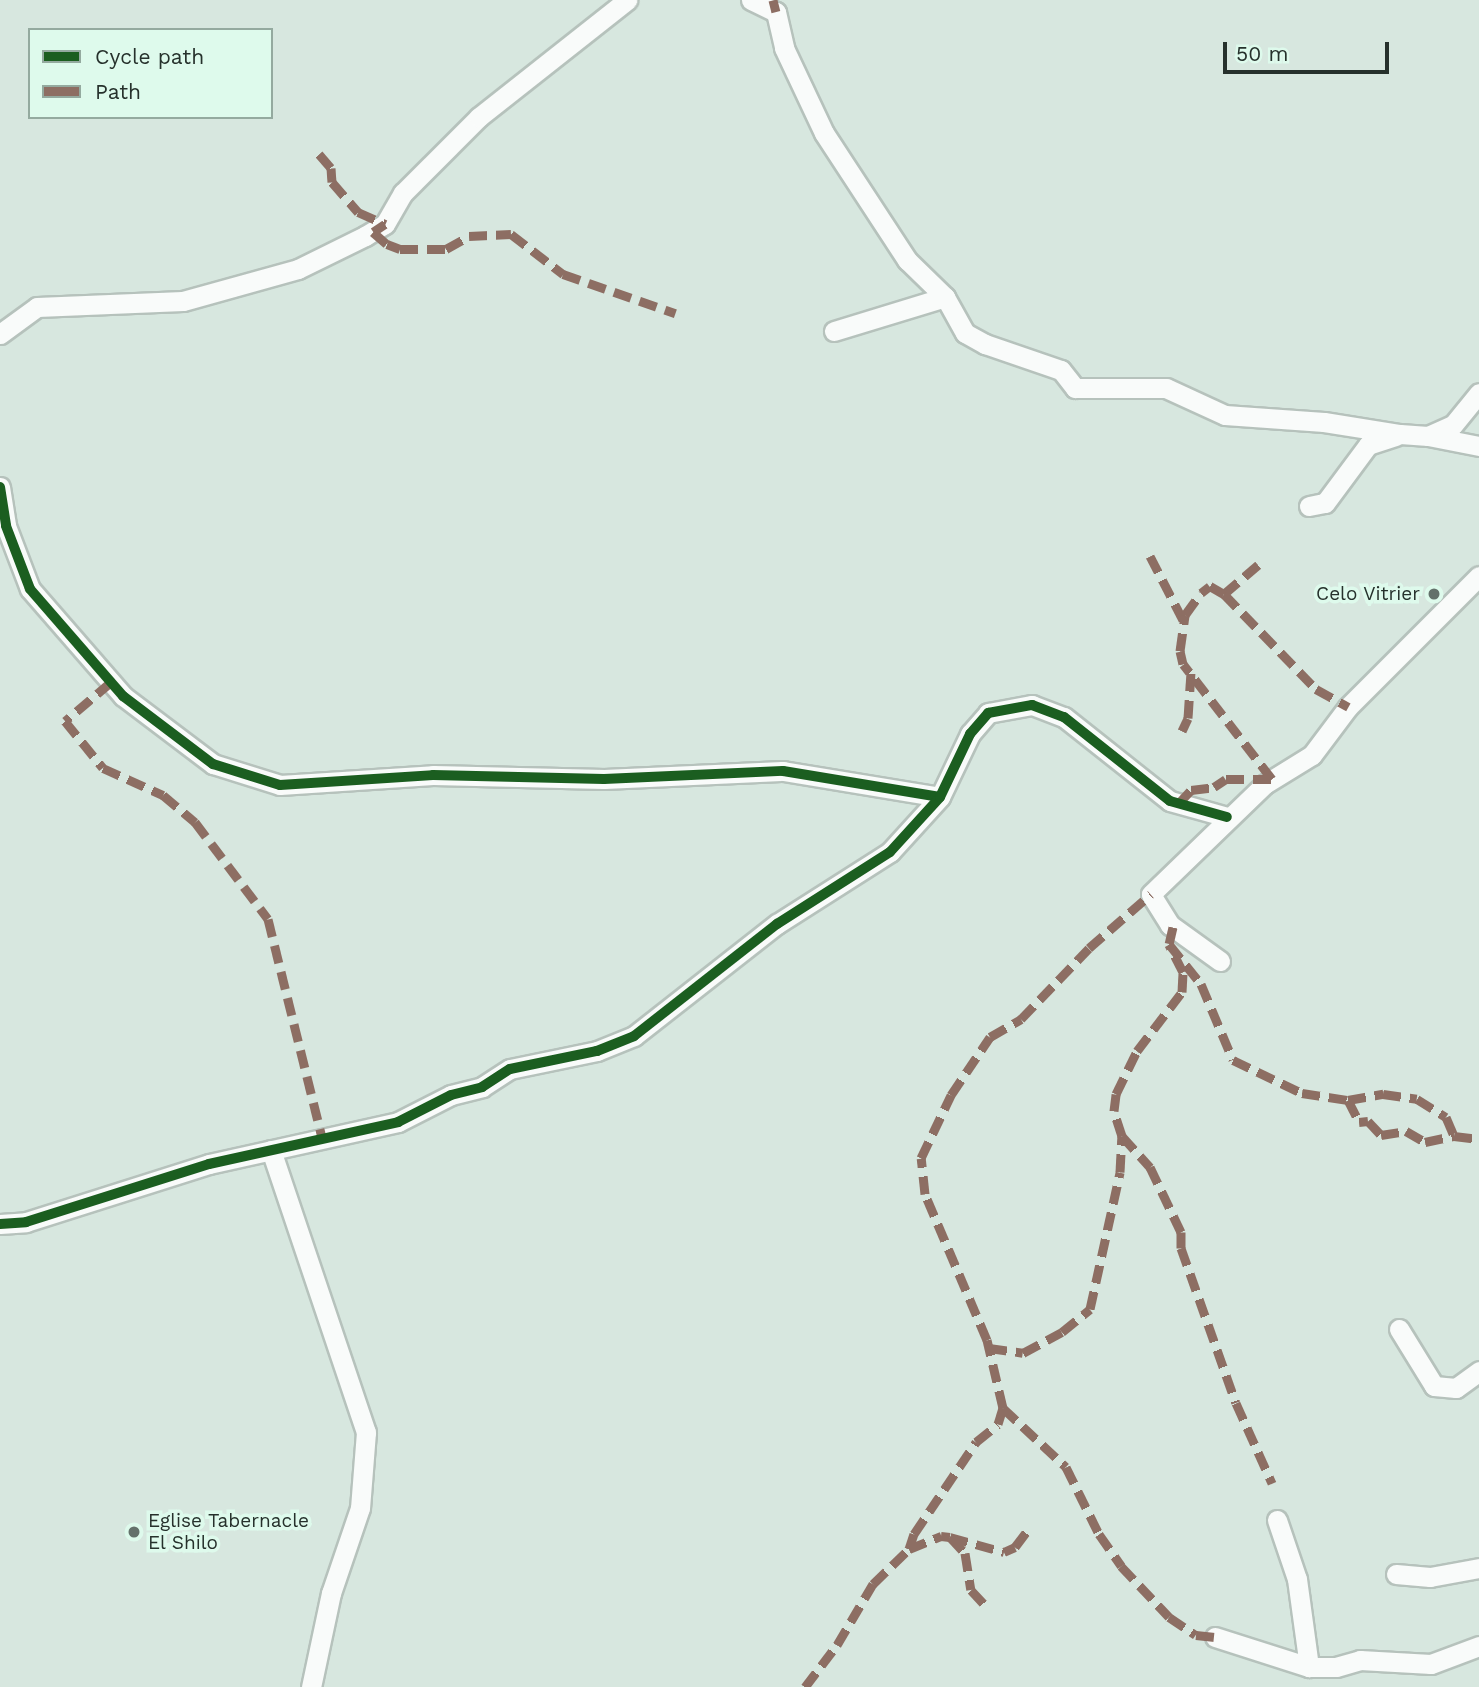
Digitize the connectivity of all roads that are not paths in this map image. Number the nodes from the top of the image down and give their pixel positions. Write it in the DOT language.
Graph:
graph roads {
  1 [pos="627,0"];
  2 [pos="751,0"];
  3 [pos="945,297"];
  4 [pos="834,331"];
  5 [pos="0,334"];
  6 [pos="1479,393"];
  7 [pos="1400,435"];
  8 [pos="1427,436"];
  9 [pos="1479,446"];
  10 [pos="0,487"];
  11 [pos="1309,506"];
  12 [pos="1479,576"];
  13 [pos="940,797"];
  14 [pos="1227,817"];
  15 [pos="1220,961"];
  16 [pos="271,1150"];
  17 [pos="0,1224"];
  18 [pos="1399,1329"];
  19 [pos="1479,1370"];
  20 [pos="1277,1520"];
  21 [pos="1479,1568"];
  22 [pos="1396,1574"];
  23 [pos="1215,1637"];
  24 [pos="1479,1646"];
  25 [pos="1310,1667"];
  26 [pos="311,1687"];
  1 -- 5 [label="street"];
  2 -- 3 [label="street"];
  3 -- 4 [label="street"];
  3 -- 7 [label="street"];
  6 -- 8 [label="street"];
  7 -- 8 [label="street"];
  7 -- 11 [label="street"];
  8 -- 9 [label="street"];
  10 -- 13 [label="street"];
  12 -- 14 [label="street"];
  13 -- 14 [label="street"];
  13 -- 16 [label="street"];
  14 -- 15 [label="street"];
  16 -- 17 [label="street"];
  16 -- 26 [label="street"];
  18 -- 19 [label="street"];
  20 -- 25 [label="street"];
  21 -- 22 [label="street"];
  23 -- 25 [label="street"];
  24 -- 25 [label="street"];
}
